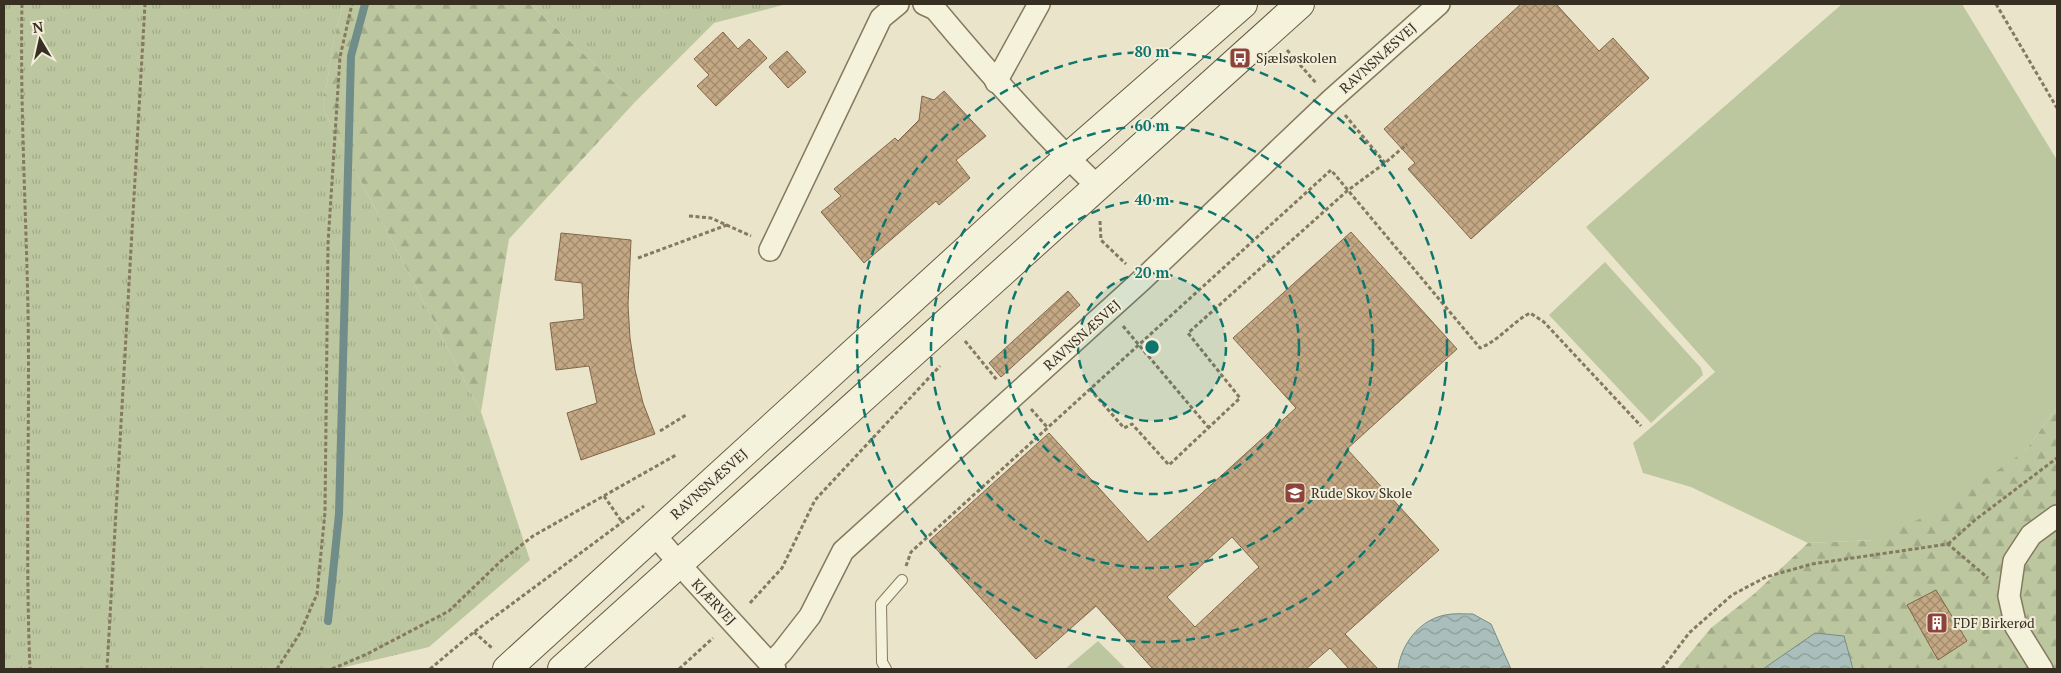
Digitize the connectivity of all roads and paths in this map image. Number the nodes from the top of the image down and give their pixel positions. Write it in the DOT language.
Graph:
graph roads {
  1 [pos="22,4"];
  2 [pos="145,4"];
  3 [pos="352,4"];
  4 [pos="898,4"];
  5 [pos="924,4"];
  6 [pos="1039,4"];
  7 [pos="1243,4"];
  8 [pos="1300,4"];
  9 [pos="1439,4"];
  10 [pos="1996,4"];
  11 [pos="1270,31"];
  12 [pos="996,82"];
  13 [pos="1331,100"];
  14 [pos="2057,108"];
  15 [pos="1408,144"];
  16 [pos="1067,158"];
  17 [pos="1385,163"];
  18 [pos="1097,186"];
  19 [pos="1347,191"];
  20 [pos="1100,215"];
  21 [pos="689,216"];
  22 [pos="727,225"];
  23 [pos="771,248"];
  24 [pos="638,258"];
  25 [pos="1143,280"];
  26 [pos="1109,310"];
  27 [pos="970,334"];
  28 [pos="965,340"];
  29 [pos="1138,344"];
  30 [pos="958,348"];
  31 [pos="944,362"];
  32 [pos="1090,389"];
  33 [pos="1012,398"];
  34 [pos="686,415"];
  35 [pos="1641,426"];
  36 [pos="1208,427"];
  37 [pos="660,431"];
  38 [pos="676,455"];
  39 [pos="2057,458"];
  40 [pos="604,496"];
  41 [pos="2057,516"];
  42 [pos="622,522"];
  43 [pos="654,534"];
  44 [pos="1948,544"];
  45 [pos="680,564"];
  46 [pos="902,580"];
  47 [pos="2009,596"];
  48 [pos="750,603"];
  49 [pos="713,638"];
  50 [pos="502,660"];
  51 [pos="773,666"];
  52 [pos="30,669"];
  53 [pos="107,669"];
  54 [pos="277,669"];
  55 [pos="332,669"];
  56 [pos="430,669"];
  57 [pos="562,669"];
  58 [pos="679,669"];
  59 [pos="886,669"];
  60 [pos="1662,669"];
  61 [pos="2042,669"];
  1 -- 52 [label="path"];
  2 -- 53 [label="path"];
  3 -- 54 [label="path"];
  4 -- 23 [label="street"];
  5 -- 12 [label="street"];
  6 -- 12 [label="street"];
  7 -- 16 [label="main road, RAVNSNÆSVEJ"];
  8 -- 11 [label="main road"];
  9 -- 13 [label="street, RAVNSNÆSVEJ"];
  10 -- 14 [label="path"];
  11 -- 13 [label="path"];
  11 -- 18 [label="main road"];
  12 -- 16 [label="street"];
  13 -- 17 [label="path"];
  13 -- 25 [label="street, RAVNSNÆSVEJ"];
  15 -- 17 [label="path"];
  16 -- 18 [label="street"];
  16 -- 43 [label="main road, RAVNSNÆSVEJ"];
  17 -- 19 [label="path"];
  18 -- 45 [label="main road"];
  19 -- 29 [label="path"];
  19 -- 35 [label="path"];
  19 -- 36 [label="path"];
  20 -- 25 [label="path"];
  21 -- 22 [label="path"];
  22 -- 23 [label="path"];
  22 -- 24 [label="path"];
  25 -- 26 [label="street, RAVNSNÆSVEJ"];
  26 -- 29 [label="path"];
  26 -- 33 [label="street, RAVNSNÆSVEJ"];
  27 -- 28 [label="path"];
  28 -- 30 [label="path"];
  28 -- 33 [label="path"];
  29 -- 32 [label="path"];
  29 -- 36 [label="path"];
  31 -- 48 [label="path"];
  32 -- 36 [label="path"];
  32 -- 46 [label="path"];
  33 -- 51 [label="street, RAVNSNÆSVEJ"];
  34 -- 37 [label="path"];
  38 -- 40 [label="path"];
  39 -- 44 [label="path"];
  40 -- 42 [label="path"];
  40 -- 55 [label="path"];
  41 -- 47 [label="street"];
  43 -- 45 [label="street, KJÆRVEJ"];
  43 -- 50 [label="main road, RAVNSNÆSVEJ"];
  44 -- 47 [label="path"];
  44 -- 60 [label="path"];
  45 -- 51 [label="street, KJÆRVEJ"];
  45 -- 57 [label="main road"];
  46 -- 59 [label="lane"];
  47 -- 61 [label="street"];
  49 -- 58 [label="path"];
  50 -- 56 [label="path"];
}
